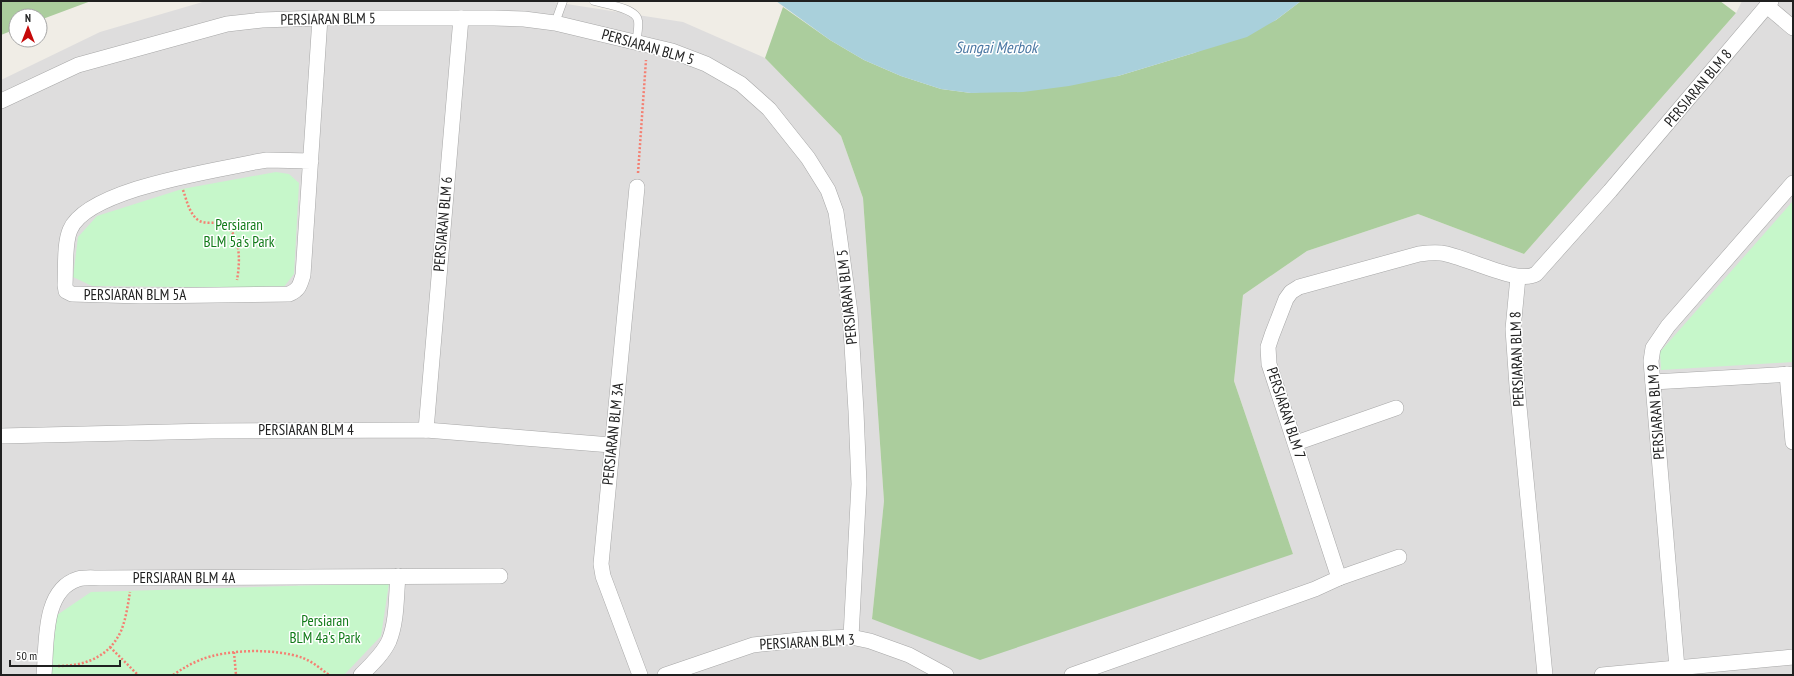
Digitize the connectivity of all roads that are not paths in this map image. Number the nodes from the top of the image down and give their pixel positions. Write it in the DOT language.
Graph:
graph roads {
  1 [pos="563,1"];
  2 [pos="594,1"];
  3 [pos="1769,4"];
  4 [pos="320,18"];
  5 [pos="461,18"];
  6 [pos="554,23"];
  7 [pos="1793,28"];
  8 [pos="641,44"];
  9 [pos="1,101"];
  10 [pos="311,161"];
  11 [pos="1793,183"];
  12 [pos="637,187"];
  13 [pos="1518,277"];
  14 [pos="1790,374"];
  15 [pos="1653,382"];
  16 [pos="1396,408"];
  17 [pos="426,430"];
  18 [pos="1,436"];
  19 [pos="1793,442"];
  20 [pos="1296,443"];
  21 [pos="611,445"];
  22 [pos="1399,557"];
  23 [pos="398,576"];
  24 [pos="500,576"];
  25 [pos="1339,578"];
  26 [pos="851,637"];
  27 [pos="1793,657"];
  28 [pos="1677,668"];
  29 [pos="45,670"];
  30 [pos="361,675"];
  31 [pos="640,675"];
  32 [pos="665,675"];
  33 [pos="946,675"];
  34 [pos="1072,675"];
  35 [pos="1544,675"];
  36 [pos="1602,675"];
  1 -- 6 [label="lane"];
  2 -- 8 [label="lane"];
  3 -- 7 [label="street"];
  3 -- 13 [label="street, PERSIARAN BLM 8"];
  4 -- 5 [label="street, PERSIARAN BLM 5"];
  4 -- 9 [label="street, PERSIARAN BLM 5"];
  4 -- 10 [label="street, PERSIARAN BLM 5A"];
  5 -- 6 [label="street, PERSIARAN BLM 5"];
  5 -- 17 [label="street, PERSIARAN BLM 6"];
  6 -- 8 [label="street, PERSIARAN BLM 5"];
  8 -- 26 [label="street, PERSIARAN BLM 5"];
  10 -- 10 [label="street, PERSIARAN BLM 5A"];
  11 -- 15 [label="street, PERSIARAN BLM 9"];
  12 -- 21 [label="street, PERSIARAN BLM 3A"];
  13 -- 20 [label="street, PERSIARAN BLM 7"];
  13 -- 35 [label="street, PERSIARAN BLM 8"];
  14 -- 15 [label="street"];
  14 -- 19 [label="street"];
  15 -- 28 [label="street, PERSIARAN BLM 9"];
  16 -- 20 [label="street"];
  17 -- 18 [label="street, PERSIARAN BLM 4"];
  17 -- 21 [label="street, PERSIARAN BLM 4"];
  20 -- 25 [label="street, PERSIARAN BLM 7"];
  21 -- 31 [label="street, PERSIARAN BLM 3A"];
  22 -- 25 [label="street"];
  23 -- 24 [label="street, PERSIARAN BLM 4A"];
  23 -- 29 [label="street, PERSIARAN BLM 4A"];
  23 -- 30 [label="street"];
  25 -- 34 [label="street"];
  26 -- 32 [label="street, PERSIARAN BLM 3"];
  26 -- 33 [label="street, PERSIARAN BLM 3"];
  27 -- 28 [label="street"];
  28 -- 36 [label="street"];
}
